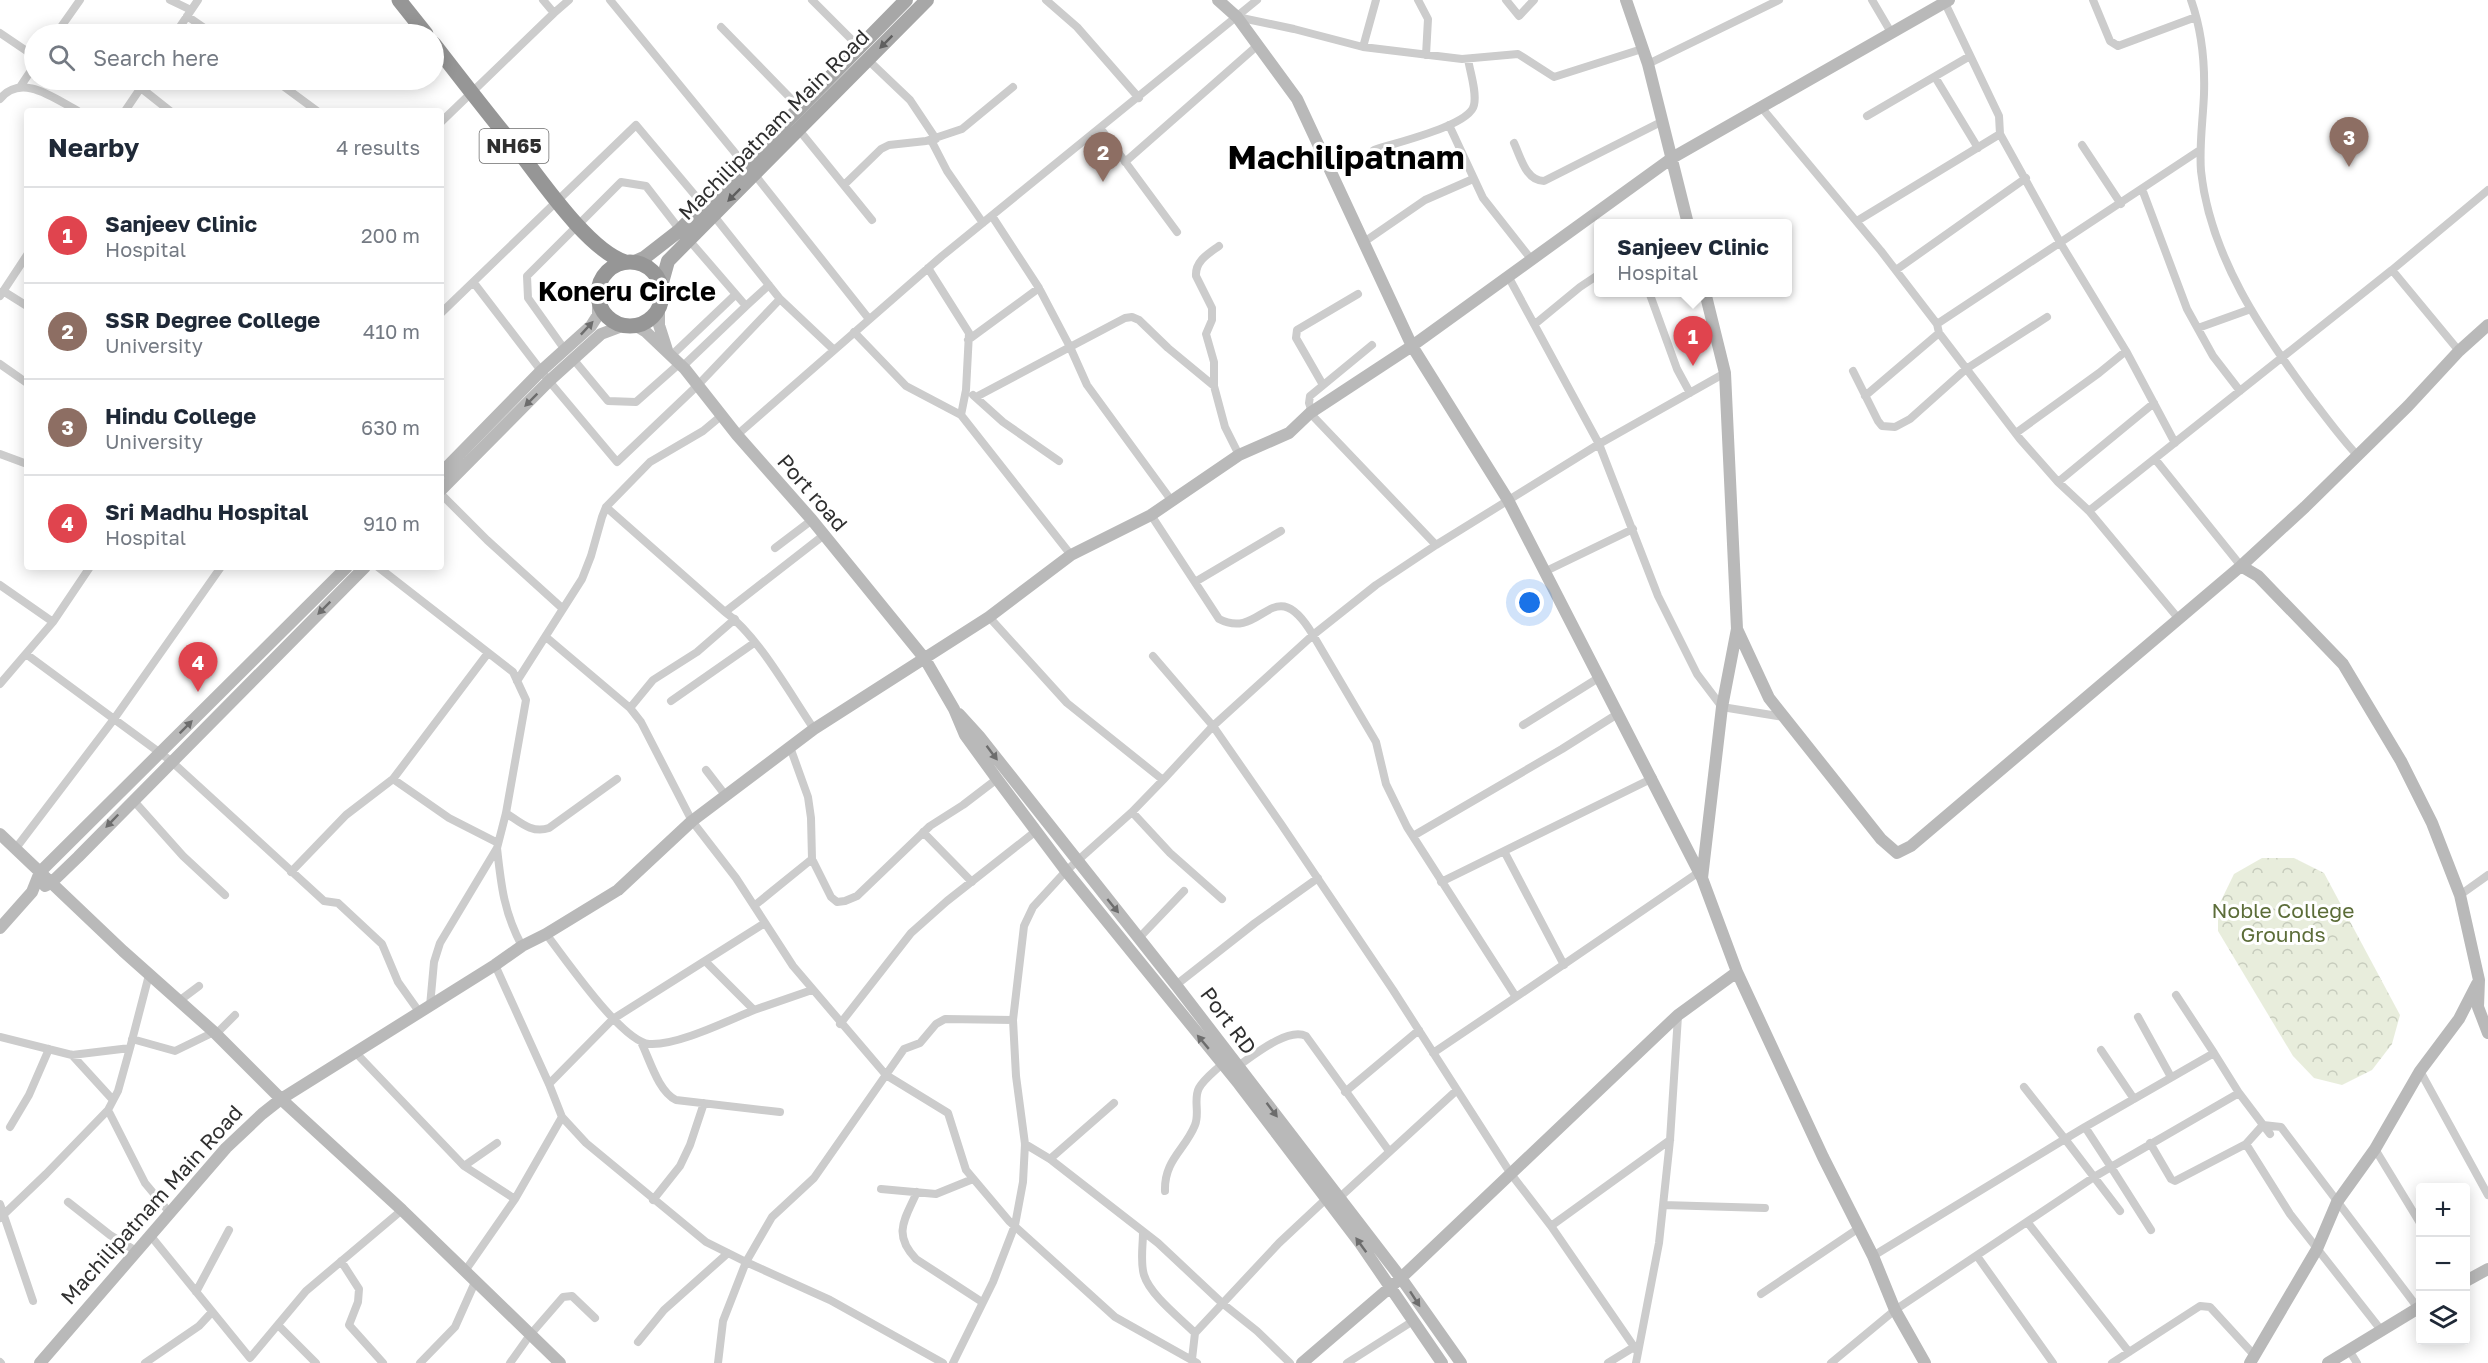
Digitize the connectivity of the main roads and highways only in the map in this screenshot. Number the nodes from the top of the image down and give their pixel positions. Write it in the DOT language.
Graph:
graph roads {
  1 [pos="399,0"];
  2 [pos="906,0"];
  3 [pos="922,2"];
  4 [pos="418,24"];
  5 [pos="444,57"];
  6 [pos="750,170"];
  7 [pos="685,235"];
  8 [pos="597,244"];
  9 [pos="630,262"];
  10 [pos="605,273"];
  11 [pos="661,286"];
  1 -- 4 [label="highway"];
  2 -- 6 [label="main road, Machilipatnam Main Road"];
  3 -- 6 [label="main road, Machilipatnam Main Road, one-way"];
  5 -- 8 [label="highway, NH65"];
  6 -- 7 [label="main road, Machilipatnam Main Road"];
  7 -- 9 [label="main road, Machilipatnam Main Road"];
  7 -- 11 [label="main road, Machilipatnam Main Road"];
  8 -- 9 [label="highway, NH65"];
  8 -- 10 [label="highway, NH65"];
  9 -- 10 [label="highway"];
  9 -- 11 [label="highway, NH65"];
  10 -- 11 [label="highway, NH65"];
}
